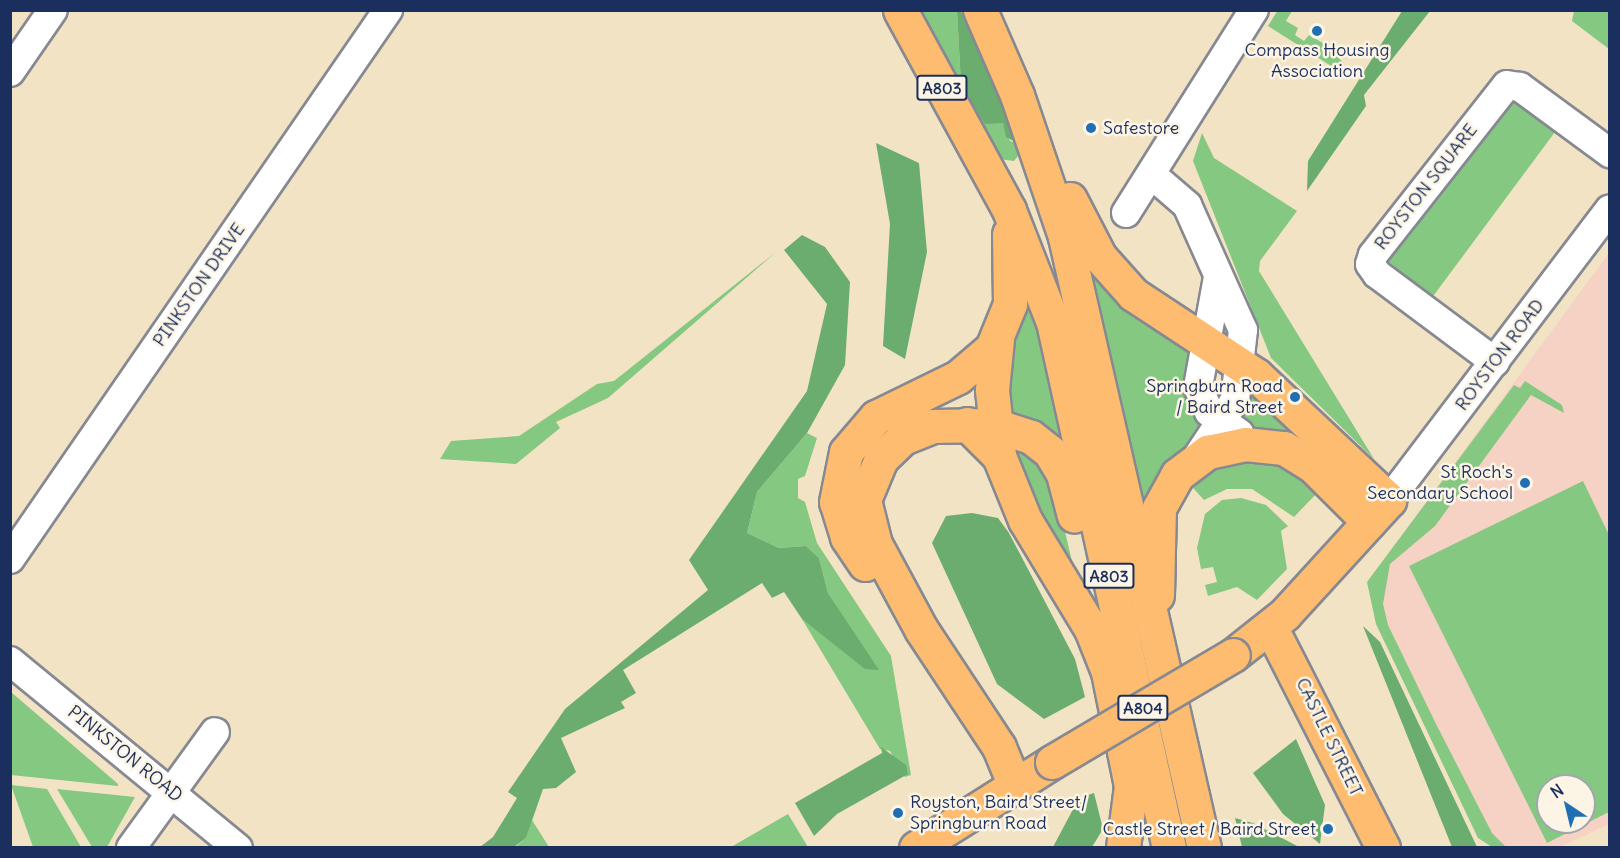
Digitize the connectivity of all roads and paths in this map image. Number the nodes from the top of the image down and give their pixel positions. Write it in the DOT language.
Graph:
graph roads {
  1 [pos="53,10"];
  2 [pos="388,10"];
  3 [pos="900,10"];
  4 [pos="980,10"];
  5 [pos="1254,10"];
  6 [pos="10,72"];
  7 [pos="1017,95"];
  8 [pos="1610,153"];
  9 [pos="982,160"];
  10 [pos="1151,174"];
  11 [pos="1610,209"];
  12 [pos="1126,213"];
  13 [pos="1218,277"];
  14 [pos="997,339"];
  15 [pos="1207,344"];
  16 [pos="1495,362"];
  17 [pos="1242,364"];
  18 [pos="1222,425"];
  19 [pos="987,435"];
  20 [pos="1284,448"];
  21 [pos="1196,459"];
  22 [pos="1379,511"];
  23 [pos="10,559"];
  24 [pos="1117,614"];
  25 [pos="1271,628"];
  26 [pos="921,629"];
  27 [pos="1158,657"];
  28 [pos="10,661"];
  29 [pos="215,732"];
  30 [pos="1015,786"];
  31 [pos="172,791"];
  32 [pos="131,848"];
  33 [pos="238,848"];
  34 [pos="916,848"];
  35 [pos="1123,848"];
  36 [pos="1169,848"];
  37 [pos="1204,848"];
  38 [pos="1383,848"];
  1 -- 6 [label="street"];
  2 -- 23 [label="street, PINKSTON DRIVE"];
  3 -- 9 [label="main road, A803"];
  4 -- 7 [label="main road, A803"];
  5 -- 10 [label="street"];
  7 -- 15 [label="main road"];
  7 -- 27 [label="main road, A803"];
  8 -- 16 [label="street, ROYSTON SQUARE"];
  9 -- 14 [label="main road, A803"];
  9 -- 24 [label="main road, A803"];
  10 -- 12 [label="street"];
  10 -- 13 [label="street"];
  11 -- 16 [label="street, ROYSTON ROAD"];
  13 -- 15 [label="street"];
  13 -- 17 [label="street"];
  14 -- 19 [label="main road"];
  14 -- 26 [label="main road, A803"];
  15 -- 17 [label="main road"];
  15 -- 18 [label="street"];
  16 -- 22 [label="street, ROYSTON ROAD"];
  17 -- 18 [label="street"];
  17 -- 22 [label="main road"];
  18 -- 20 [label="street"];
  18 -- 21 [label="street"];
  19 -- 24 [label="main road"];
  19 -- 26 [label="main road"];
  19 -- 35 [label="main road"];
  20 -- 21 [label="main road"];
  20 -- 22 [label="main road"];
  21 -- 27 [label="main road"];
  22 -- 25 [label="main road, A804"];
  24 -- 36 [label="main road, A803"];
  25 -- 30 [label="main road, A804, bridge"];
  25 -- 38 [label="main road, CASTLE STREET"];
  26 -- 30 [label="main road, A803"];
  27 -- 37 [label="main road, A803"];
  28 -- 31 [label="street, PINKSTON ROAD"];
  29 -- 31 [label="street"];
  30 -- 34 [label="main road, A804"];
  31 -- 32 [label="street"];
  31 -- 33 [label="street, PINKSTON ROAD"];
}
